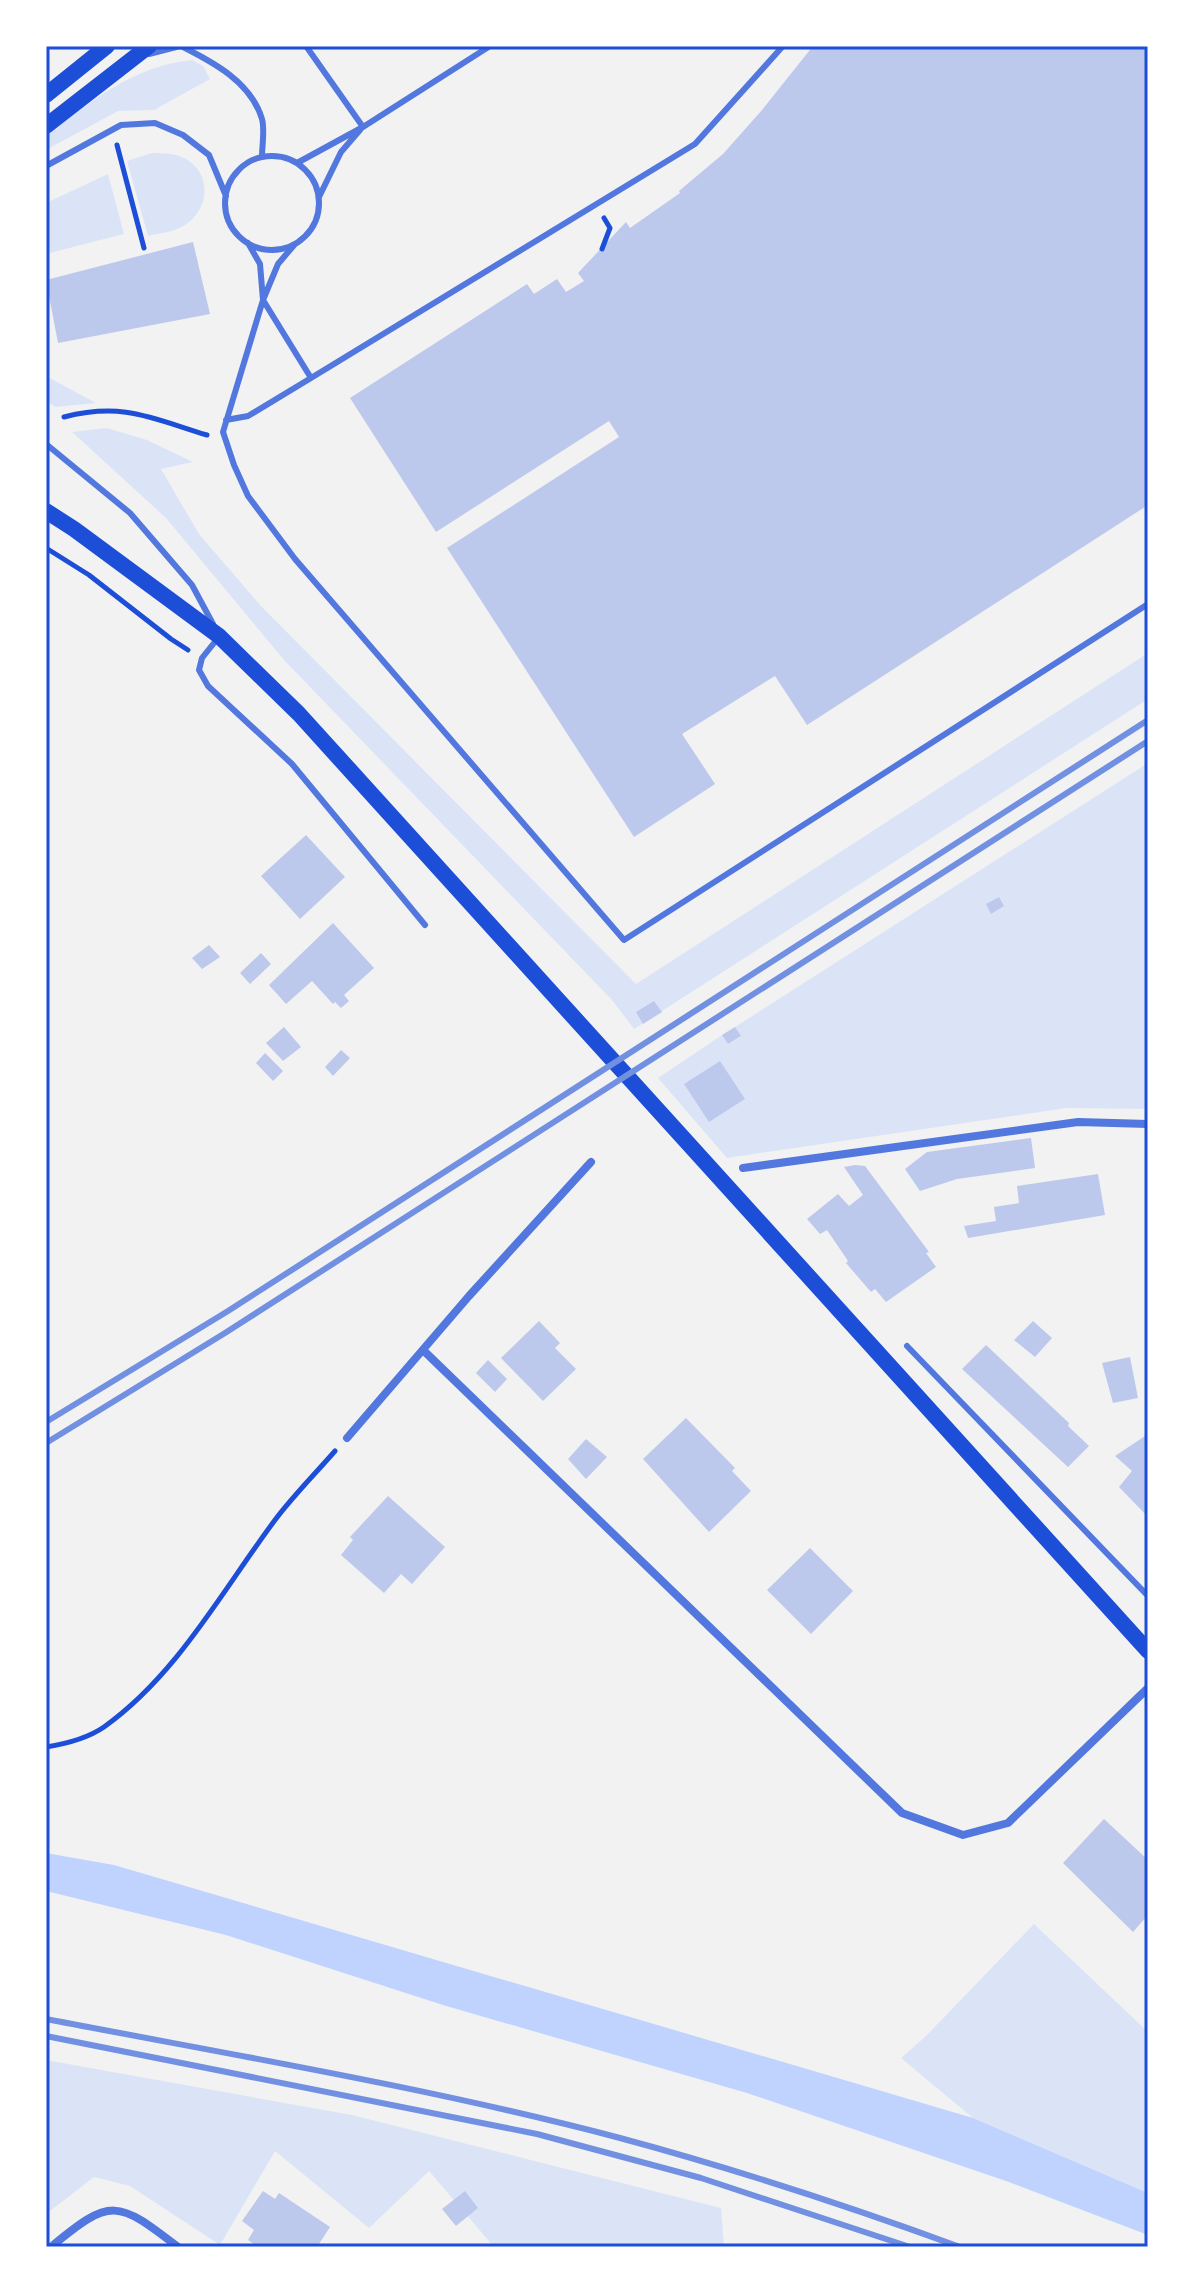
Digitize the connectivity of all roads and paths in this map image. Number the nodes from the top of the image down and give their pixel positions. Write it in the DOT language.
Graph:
graph roads {
  1 [pos="107,46"];
  2 [pos="149,46"];
  3 [pos="180,46"];
  4 [pos="306,46"];
  5 [pos="490,46"];
  6 [pos="783,46"];
  7 [pos="111,75"];
  8 [pos="46,95"];
  9 [pos="46,126"];
  10 [pos="363,127"];
  11 [pos="113,129"];
  12 [pos="262,157"];
  13 [pos="297,163"];
  14 [pos="46,166"];
  15 [pos="226,196"];
  16 [pos="319,197"];
  17 [pos="596,205"];
  18 [pos="248,243"];
  19 [pos="295,244"];
  20 [pos="144,248"];
  21 [pos="602,249"];
  22 [pos="263,300"];
  23 [pos="311,378"];
  24 [pos="64,417"];
  25 [pos="226,420"];
  26 [pos="226,441"];
  27 [pos="46,444"];
  28 [pos="46,511"];
  29 [pos="46,548"];
  30 [pos="1148,604"];
  31 [pos="219,636"];
  32 [pos="171,639"];
  33 [pos="425,925"];
  34 [pos="1148,1124"];
  35 [pos="591,1162"];
  36 [pos="743,1168"];
  37 [pos="907,1346"];
  38 [pos="423,1350"];
  39 [pos="347,1438"];
  40 [pos="1148,1596"];
  41 [pos="1148,1651"];
  42 [pos="1148,1688"];
  43 [pos="46,1747"];
  44 [pos="51,2247"];
  45 [pos="178,2247"];
  1 -- 8 [label="main road"];
  2 -- 7 [label="main road"];
  3 -- 7 [label="lane"];
  3 -- 12 [label="lane"];
  4 -- 10 [label="lane"];
  5 -- 10 [label="lane"];
  6 -- 17 [label="lane"];
  7 -- 9 [label="main road"];
  10 -- 13 [label="lane"];
  10 -- 16 [label="lane"];
  11 -- 14 [label="lane"];
  11 -- 15 [label="lane"];
  11 -- 20 [label="path"];
  12 -- 13 [label="lane"];
  12 -- 15 [label="lane"];
  13 -- 16 [label="lane"];
  15 -- 18 [label="lane"];
  16 -- 19 [label="lane"];
  17 -- 21 [label="path"];
  17 -- 23 [label="lane"];
  18 -- 19 [label="lane"];
  18 -- 22 [label="lane"];
  19 -- 22 [label="lane"];
  22 -- 23 [label="lane"];
  22 -- 25 [label="lane"];
  23 -- 25 [label="lane"];
  24 -- 26 [label="path"];
  25 -- 26 [label="lane"];
  26 -- 30 [label="lane"];
  27 -- 31 [label="lane"];
  28 -- 31 [label="main road"];
  29 -- 32 [label="path"];
  31 -- 33 [label="lane"];
  31 -- 41 [label="main road"];
  34 -- 36 [label="street"];
  35 -- 38 [label="street"];
  37 -- 40 [label="lane"];
  38 -- 39 [label="street"];
  38 -- 42 [label="street"];
  39 -- 43 [label="path"];
  44 -- 45 [label="street"];
}
